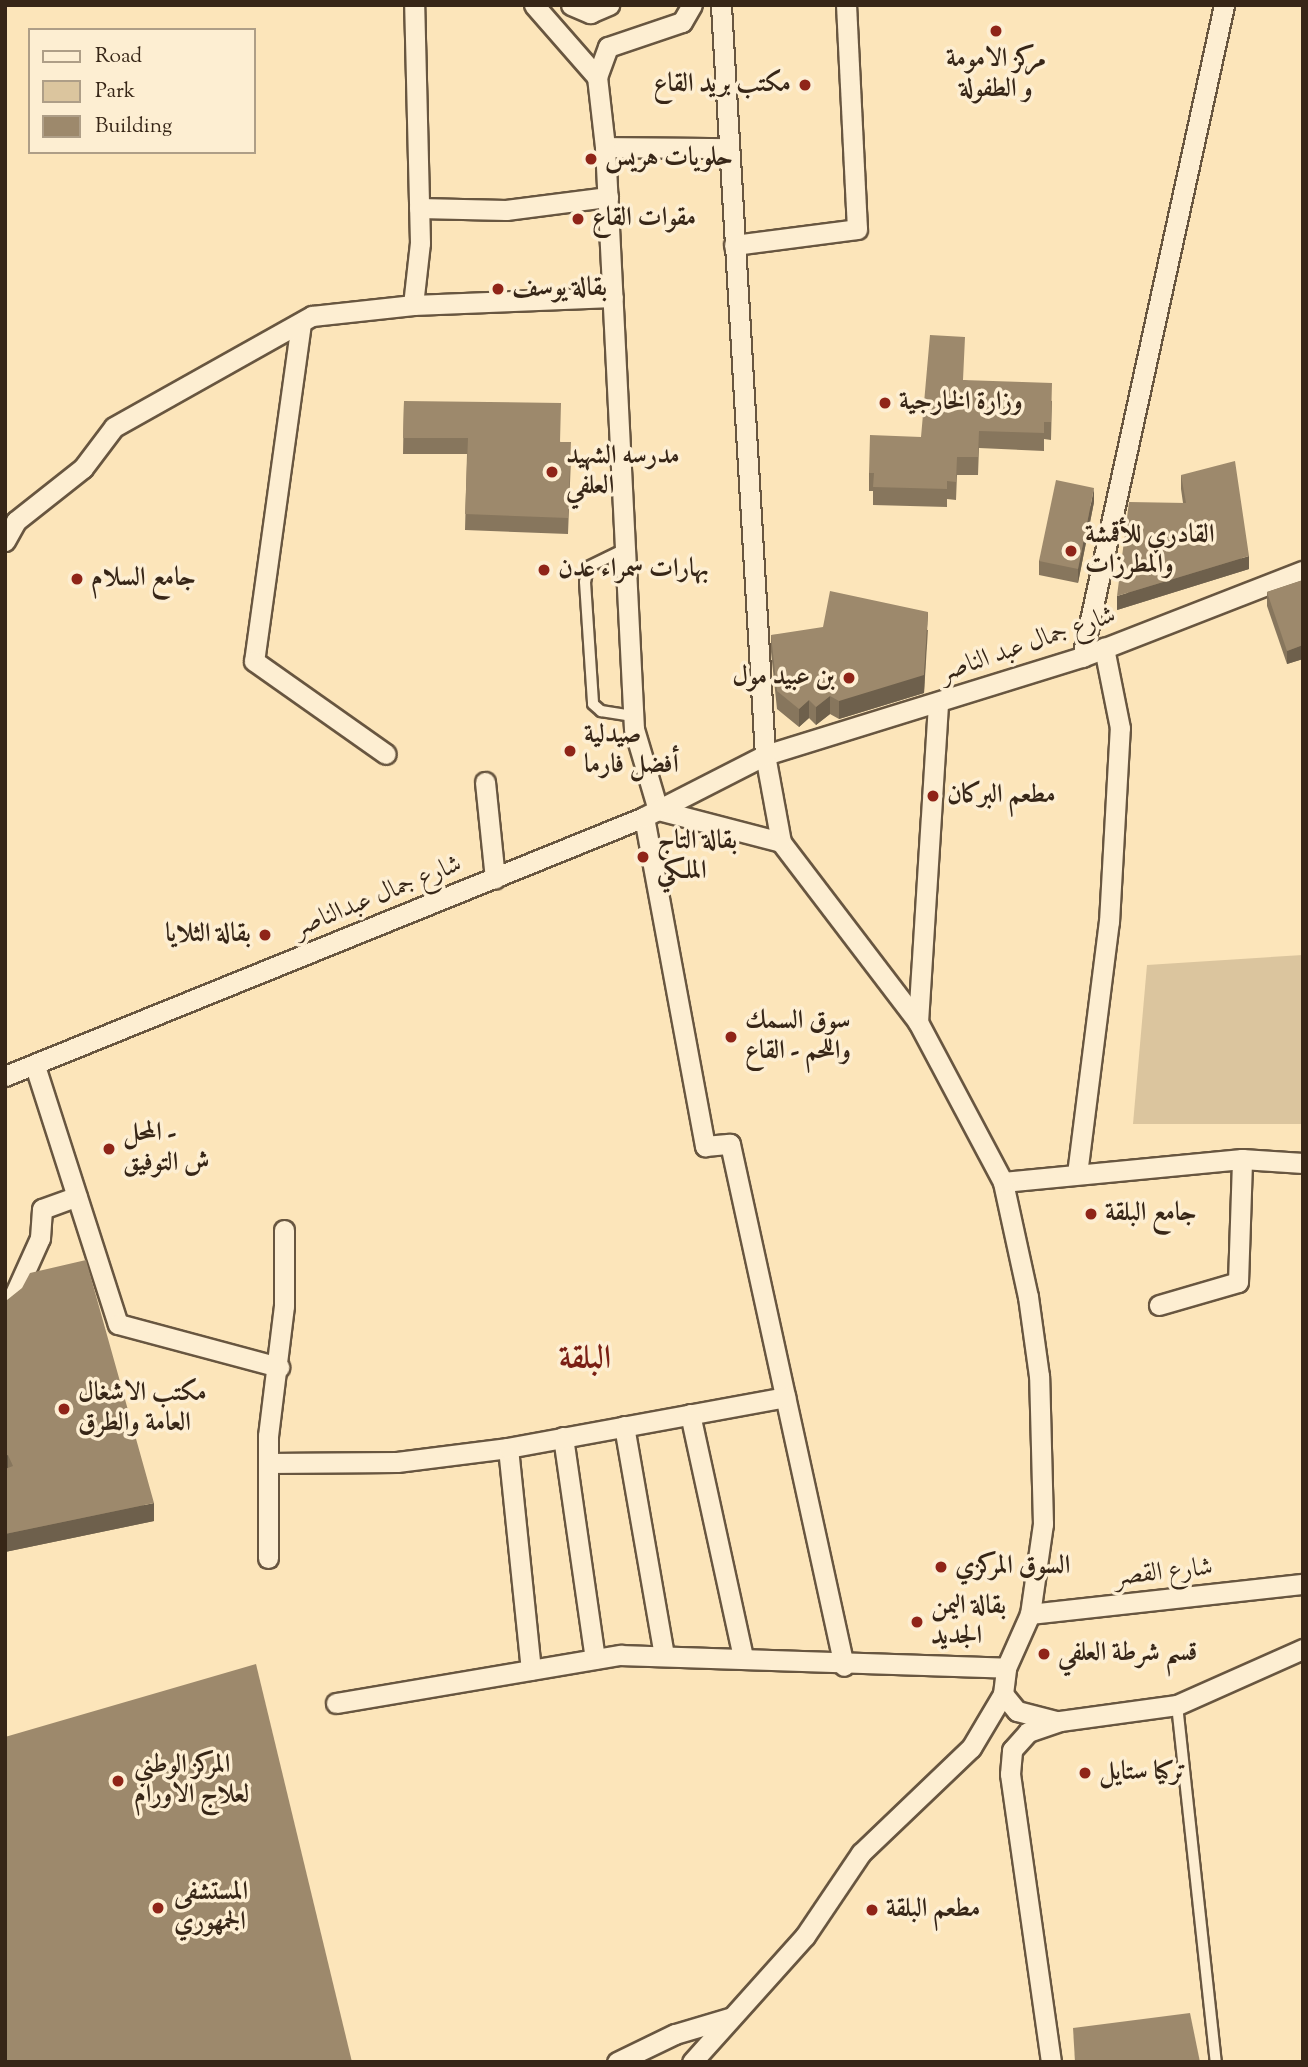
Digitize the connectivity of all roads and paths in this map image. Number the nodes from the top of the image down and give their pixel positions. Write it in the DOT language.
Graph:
graph roads {
  1 [pos="414,5"];
  2 [pos="534,5"];
  3 [pos="571,5"];
  4 [pos="609,5"];
  5 [pos="692,5"];
  6 [pos="721,5"];
  7 [pos="846,5"];
  8 [pos="1224,5"];
  9 [pos="597,78"];
  10 [pos="605,147"];
  11 [pos="728,148"];
  12 [pos="608,197"];
  13 [pos="419,208"];
  14 [pos="734,244"];
  15 [pos="612,297"];
  16 [pos="412,305"];
  17 [pos="301,323"];
  18 [pos="5,541"];
  19 [pos="625,549"];
  20 [pos="1303,571"];
  21 [pos="1104,648"];
  22 [pos="1082,657"];
  23 [pos="938,704"];
  24 [pos="633,716"];
  25 [pos="386,754"];
  26 [pos="765,755"];
  27 [pos="485,782"];
  28 [pos="651,814"];
  29 [pos="781,842"];
  30 [pos="495,878"];
  31 [pos="918,1022"];
  32 [pos="35,1066"];
  33 [pos="5,1076"];
  34 [pos="1242,1158"];
  35 [pos="1303,1163"];
  36 [pos="1077,1174"];
  37 [pos="1003,1182"];
  38 [pos="77,1196"];
  39 [pos="284,1230"];
  40 [pos="1159,1305"];
  41 [pos="5,1306"];
  42 [pos="279,1367"];
  43 [pos="785,1397"];
  44 [pos="690,1414"];
  45 [pos="624,1426"];
  46 [pos="563,1437"];
  47 [pos="508,1448"];
  48 [pos="268,1463"];
  49 [pos="268,1558"];
  50 [pos="1299,1588"];
  51 [pos="1030,1614"];
  52 [pos="1303,1649"];
  53 [pos="664,1656"];
  54 [pos="743,1657"];
  55 [pos="595,1659"];
  56 [pos="844,1666"];
  57 [pos="1006,1668"];
  58 [pos="531,1670"];
  59 [pos="1003,1694"];
  60 [pos="336,1703"];
  61 [pos="1177,1705"];
  62 [pos="1060,1721"];
  63 [pos="730,2018"];
  64 [pos="617,2062"];
  65 [pos="692,2062"];
  66 [pos="1051,2062"];
  67 [pos="1216,2062"];
  1 -- 13 [label="street"];
  2 -- 9 [label="street"];
  3 -- 4 [label="street"];
  5 -- 9 [label="street"];
  6 -- 11 [label="street"];
  7 -- 14 [label="street"];
  8 -- 22 [label="street"];
  9 -- 10 [label="street"];
  10 -- 11 [label="street"];
  10 -- 12 [label="street"];
  11 -- 14 [label="street"];
  12 -- 13 [label="street"];
  12 -- 15 [label="street"];
  13 -- 16 [label="street"];
  14 -- 26 [label="street"];
  15 -- 16 [label="street"];
  15 -- 19 [label="street"];
  16 -- 17 [label="street"];
  17 -- 18 [label="street"];
  17 -- 25 [label="street"];
  19 -- 24 [label="street"];
  19 -- 24 [label="lane"];
  20 -- 21 [label="street, شارع جمال عبد الناصر"];
  21 -- 22 [label="street, شارع جمال عبد الناصر"];
  21 -- 36 [label="street"];
  22 -- 23 [label="street, شارع جمال عبد الناصر"];
  23 -- 26 [label="street, شارع جمال عبد الناصر"];
  23 -- 31 [label="street"];
  24 -- 28 [label="street"];
  26 -- 28 [label="street, شارع جمال عبدالناصر"];
  26 -- 29 [label="street"];
  27 -- 30 [label="street"];
  28 -- 29 [label="street"];
  28 -- 30 [label="street, شارع جمال عبدالناصر"];
  28 -- 43 [label="street"];
  29 -- 31 [label="street"];
  30 -- 32 [label="street, شارع جمال عبدالناصر"];
  31 -- 37 [label="street"];
  32 -- 33 [label="street, شارع جمال عبدالناصر"];
  32 -- 38 [label="street"];
  34 -- 35 [label="street"];
  34 -- 36 [label="street"];
  34 -- 40 [label="street"];
  36 -- 37 [label="street"];
  37 -- 51 [label="street"];
  38 -- 41 [label="street"];
  38 -- 42 [label="street"];
  39 -- 42 [label="street"];
  42 -- 48 [label="street"];
  43 -- 44 [label="street"];
  43 -- 56 [label="street"];
  44 -- 45 [label="street"];
  44 -- 54 [label="street"];
  45 -- 46 [label="street"];
  45 -- 53 [label="street"];
  46 -- 47 [label="street"];
  46 -- 55 [label="street"];
  47 -- 48 [label="street"];
  47 -- 58 [label="street"];
  48 -- 49 [label="street"];
  50 -- 51 [label="street, شارع القصر"];
  51 -- 57 [label="street"];
  52 -- 61 [label="street"];
  53 -- 54 [label="street"];
  53 -- 55 [label="street"];
  54 -- 56 [label="street"];
  55 -- 58 [label="street"];
  56 -- 57 [label="street"];
  57 -- 59 [label="street"];
  58 -- 60 [label="street"];
  59 -- 62 [label="street"];
  59 -- 63 [label="street"];
  61 -- 62 [label="street"];
  61 -- 67 [label="lane"];
  62 -- 66 [label="street"];
  63 -- 64 [label="street"];
  63 -- 65 [label="street"];
}
